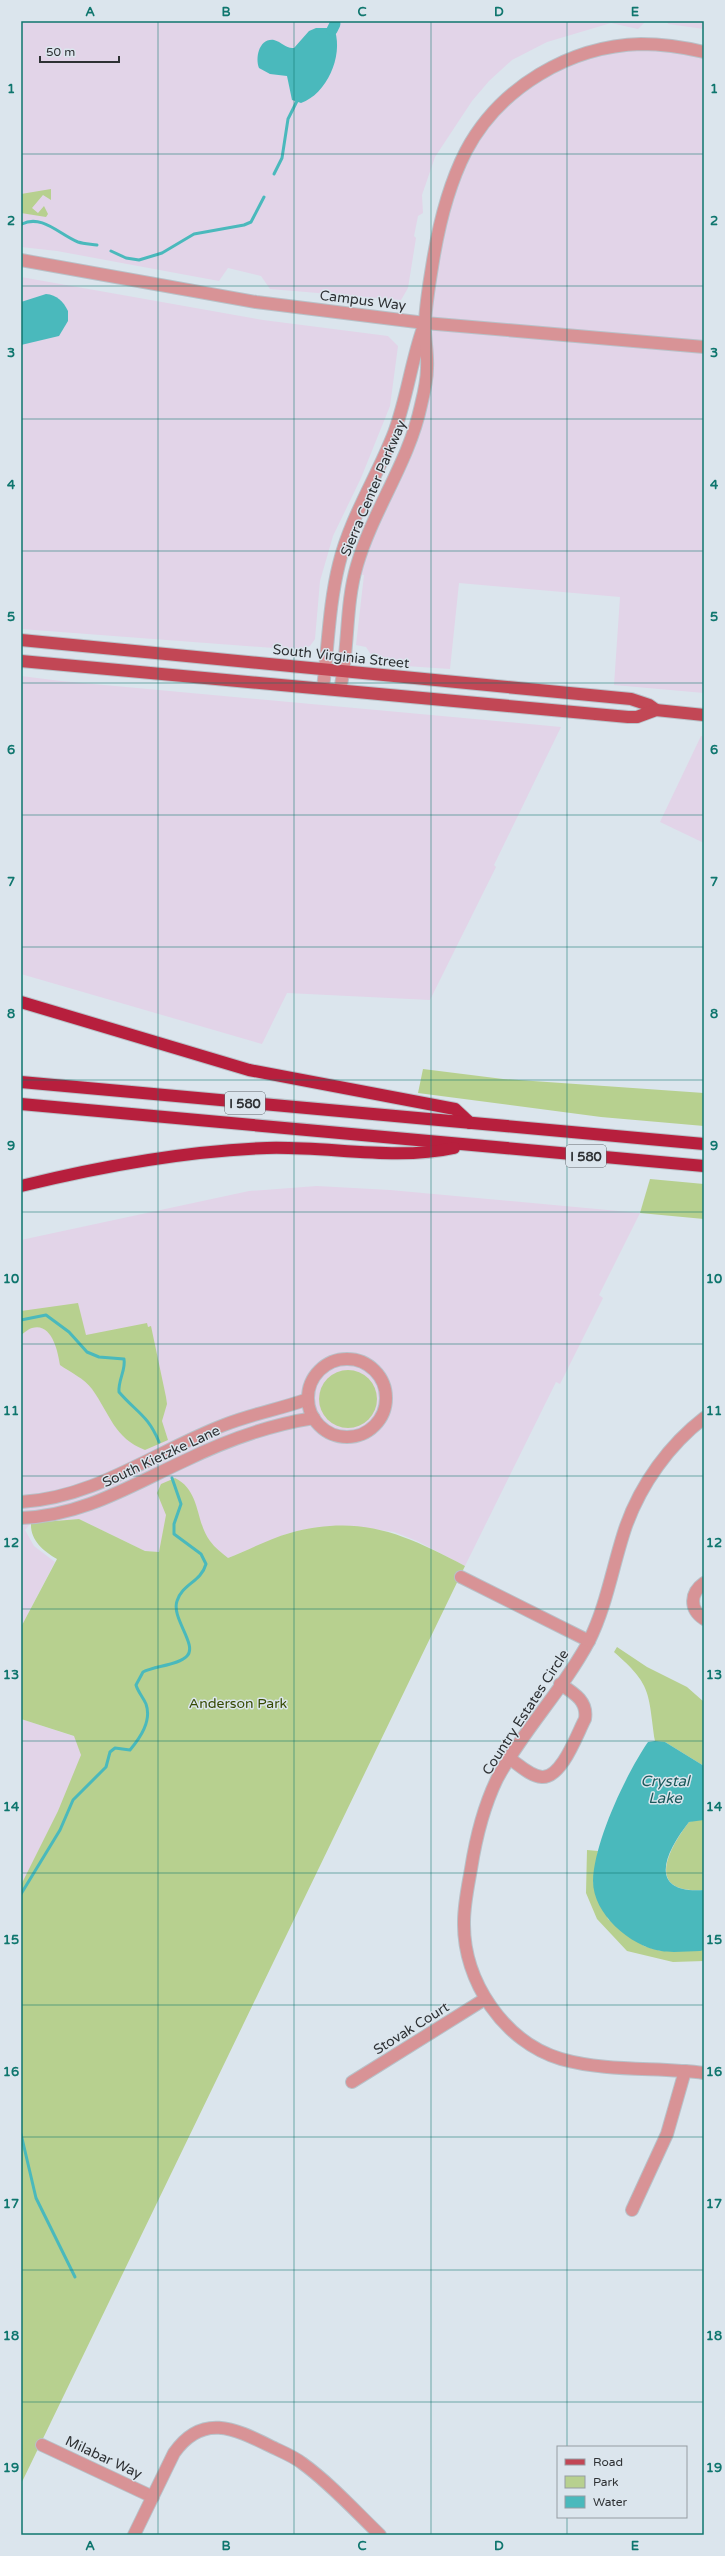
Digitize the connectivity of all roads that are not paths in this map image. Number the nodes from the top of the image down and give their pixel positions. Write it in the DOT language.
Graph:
graph roads {
  1 [pos="704,52"];
  2 [pos="21,260"];
  3 [pos="425,323"];
  4 [pos="704,347"];
  5 [pos="21,640"];
  6 [pos="21,661"];
  7 [pos="325,669"];
  8 [pos="344,672"];
  9 [pos="323,688"];
  10 [pos="340,690"];
  11 [pos="656,710"];
  12 [pos="704,715"];
  13 [pos="21,1002"];
  14 [pos="21,1082"];
  15 [pos="21,1104"];
  16 [pos="470,1123"];
  17 [pos="704,1144"];
  18 [pos="467,1145"];
  19 [pos="704,1166"];
  20 [pos="21,1186"];
  21 [pos="308,1399"];
  22 [pos="314,1418"];
  23 [pos="702,1425"];
  24 [pos="21,1502"];
  25 [pos="21,1518"];
  26 [pos="461,1577"];
  27 [pos="704,1583"];
  28 [pos="704,1619"];
  29 [pos="589,1641"];
  30 [pos="560,1684"];
  31 [pos="509,1758"];
  32 [pos="485,1999"];
  33 [pos="685,2071"];
  34 [pos="704,2073"];
  35 [pos="352,2082"];
  36 [pos="632,2210"];
  37 [pos="42,2444"];
  38 [pos="153,2497"];
  39 [pos="134,2535"];
  40 [pos="380,2535"];
  1 -- 3 [label="street, Sierra Center Parkway"];
  2 -- 3 [label="street, Campus Way"];
  3 -- 4 [label="street, Campus Way"];
  3 -- 7 [label="street, Sierra Center Parkway"];
  3 -- 8 [label="street, Sierra Center Parkway"];
  5 -- 7 [label="main road, South Virginia Street"];
  6 -- 9 [label="main road, South Virginia Street"];
  7 -- 8 [label="main road, South Virginia Street"];
  7 -- 9 [label="street, Sierra Center Parkway"];
  8 -- 10 [label="street, Sierra Center Parkway"];
  8 -- 11 [label="main road, South Virginia Street"];
  9 -- 10 [label="main road, South Virginia Street"];
  10 -- 11 [label="main road, South Virginia Street"];
  11 -- 12 [label="main road, South Virginia Street"];
  13 -- 16 [label="highway"];
  14 -- 16 [label="highway, I 580"];
  15 -- 18 [label="highway, I 580"];
  16 -- 17 [label="highway, I 580"];
  18 -- 19 [label="highway, I 580"];
  18 -- 20 [label="highway"];
  21 -- 22 [label="street"];
  21 -- 22 [label="street"];
  21 -- 24 [label="street, South Kietzke Lane"];
  22 -- 25 [label="street, South Kietzke Lane"];
  23 -- 29 [label="street, Country Estates Circle"];
  26 -- 29 [label="street"];
  27 -- 28 [label="street"];
  29 -- 30 [label="street, Country Estates Circle"];
  30 -- 31 [label="street, Country Estates Circle"];
  30 -- 31 [label="street"];
  31 -- 32 [label="street, Country Estates Circle"];
  32 -- 33 [label="street, Country Estates Circle"];
  32 -- 35 [label="street, Stovak Court"];
  33 -- 34 [label="street, Country Estates Circle"];
  33 -- 36 [label="street"];
  37 -- 38 [label="street, Milabar Way"];
  38 -- 39 [label="street"];
  38 -- 40 [label="street"];
}
